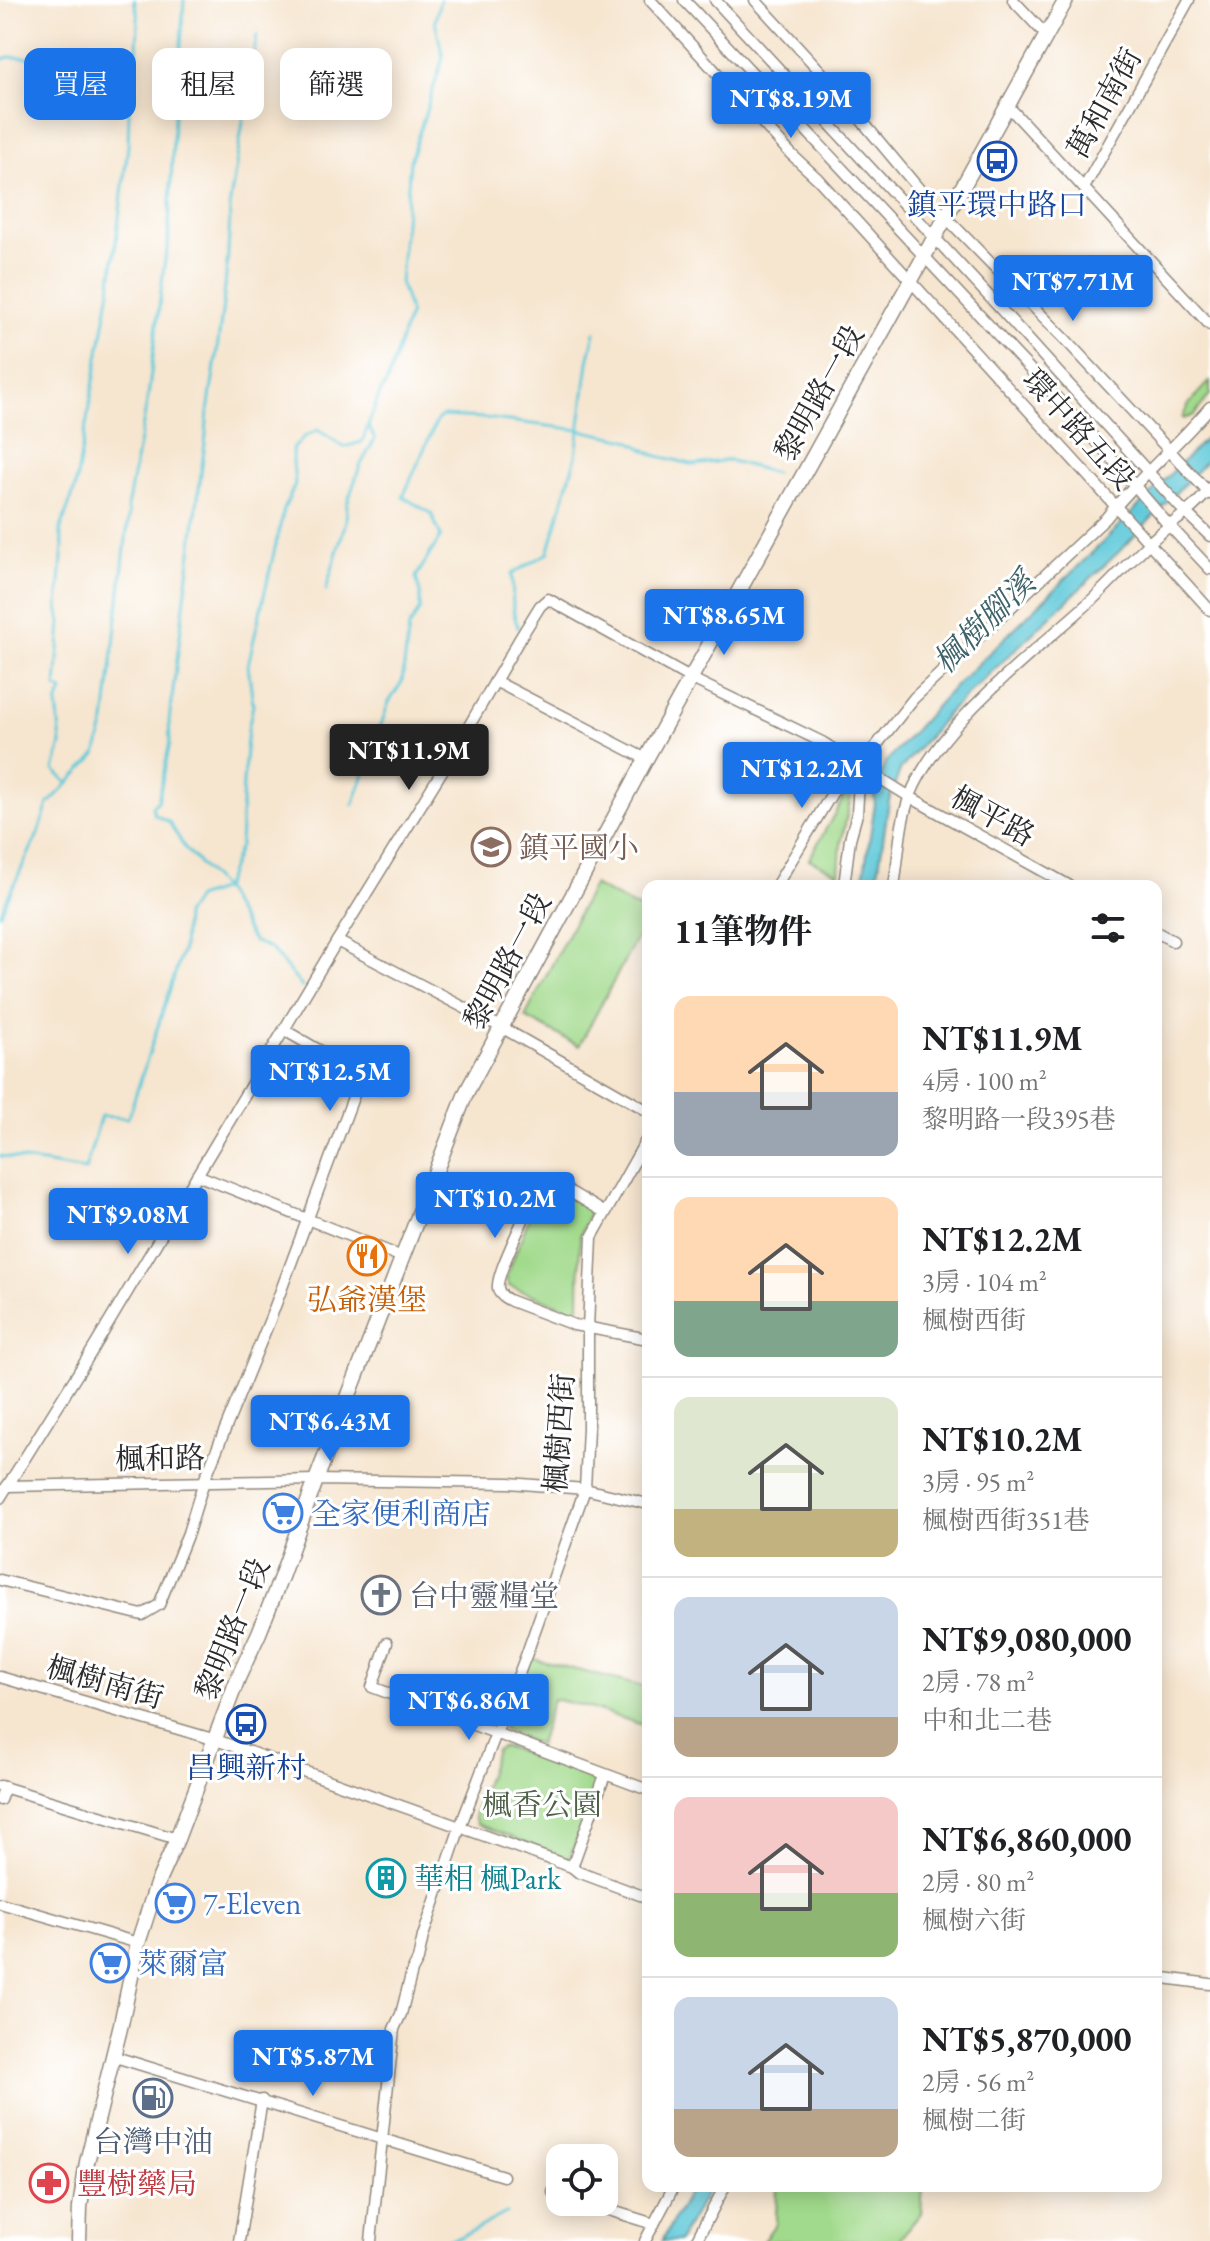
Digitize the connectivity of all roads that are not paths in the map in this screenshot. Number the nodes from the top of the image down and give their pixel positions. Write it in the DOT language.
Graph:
graph roads {
  1 [pos="650,0"];
  2 [pos="684,0"];
  3 [pos="715,0"];
  4 [pos="755,0"];
  5 [pos="1013,0"];
  6 [pos="1066,0"];
  7 [pos="1189,0"];
  8 [pos="1046,35"];
  9 [pos="1008,106"];
  10 [pos="1084,188"];
  11 [pos="946,217"];
  12 [pos="934,238"];
  13 [pos="923,257"];
  14 [pos="910,282"];
  15 [pos="1210,325"];
  16 [pos="1210,407"];
  17 [pos="1171,453"];
  18 [pos="1151,474"];
  19 [pos="1136,488"];
  20 [pos="1208,490"];
  21 [pos="1117,507"];
  22 [pos="1183,509"];
  23 [pos="1168,524"];
  24 [pos="1210,536"];
  25 [pos="1147,541"];
  26 [pos="1210,569"];
  27 [pos="1210,610"];
  28 [pos="690,678"];
  29 [pos="495,681"];
  30 [pos="646,759"];
  31 [pos="864,769"];
  32 [pos="910,797"];
  33 [pos="780,880"];
  34 [pos="845,880"];
  35 [pos="895,880"];
  36 [pos="1059,880"];
  37 [pos="1162,935"];
  38 [pos="337,941"];
  39 [pos="1173,941"];
  40 [pos="501,1027"];
  41 [pos="284,1030"];
  42 [pos="642,1108"];
  43 [pos="642,1147"];
  44 [pos="197,1175"];
  45 [pos="604,1212"];
  46 [pos="306,1220"];
  47 [pos="402,1257"];
  48 [pos="588,1328"];
  49 [pos="642,1338"];
  50 [pos="316,1480"];
  51 [pos="204,1481"];
  52 [pos="7,1486"];
  53 [pos="585,1489"];
  54 [pos="0,1498"];
  55 [pos="642,1503"];
  56 [pos="0,1580"];
  57 [pos="387,1643"];
  58 [pos="0,1677"];
  59 [pos="496,1734"];
  60 [pos="216,1740"];
  61 [pos="605,1775"];
  62 [pos="2,1787"];
  63 [pos="642,1788"];
  64 [pos="0,1800"];
  65 [pos="460,1827"];
  66 [pos="177,1839"];
  67 [pos="572,1867"];
  68 [pos="642,1896"];
  69 [pos="0,1903"];
  70 [pos="138,1943"];
  71 [pos="1162,1978"];
  72 [pos="1210,1984"];
  73 [pos="112,2056"];
  74 [pos="262,2100"];
  75 [pos="382,2140"];
  76 [pos="503,2176"];
  77 [pos="671,2192"];
  78 [pos="722,2192"];
  79 [pos="618,2213"];
  80 [pos="654,2224"];
  81 [pos="79,2241"];
  82 [pos="239,2241"];
  83 [pos="371,2241"];
  84 [pos="645,2241"];
  85 [pos="696,2241"];
  1 -- 14 [label="street, 環中路五段"];
  2 -- 13 [label="street, 環中路五段"];
  3 -- 12 [label="street, 環中路五段"];
  4 -- 11 [label="street, 環中路五段"];
  5 -- 8 [label="street"];
  6 -- 8 [label="main road, 黎明路一段"];
  7 -- 10 [label="street, 萬和南街"];
  8 -- 9 [label="main road, 黎明路一段"];
  9 -- 10 [label="street"];
  9 -- 11 [label="main road, 黎明路一段"];
  10 -- 15 [label="street"];
  11 -- 12 [label="main road, 黎明路一段"];
  11 -- 17 [label="street, 環中路五段"];
  12 -- 13 [label="main road, 黎明路一段"];
  12 -- 18 [label="street, 環中路五段"];
  13 -- 14 [label="main road, 黎明路一段"];
  13 -- 19 [label="street, 環中路五段"];
  14 -- 21 [label="street, 環中路五段"];
  14 -- 28 [label="main road, 黎明路一段"];
  16 -- 17 [label="street"];
  17 -- 18 [label="street"];
  17 -- 20 [label="street, 環中路五段"];
  18 -- 19 [label="street"];
  18 -- 22 [label="street, 環中路五段"];
  19 -- 21 [label="street"];
  19 -- 23 [label="street, 環中路五段"];
  20 -- 22 [label="street"];
  21 -- 25 [label="street, 環中路五段"];
  21 -- 31 [label="street"];
  22 -- 23 [label="street"];
  22 -- 24 [label="street, 環中路五段"];
  23 -- 25 [label="street"];
  23 -- 26 [label="street, 環中路五段"];
  25 -- 27 [label="street, 環中路五段"];
  25 -- 32 [label="street"];
  28 -- 29 [label="street"];
  28 -- 30 [label="main road, 黎明路一段"];
  28 -- 31 [label="street"];
  29 -- 30 [label="street"];
  29 -- 38 [label="street"];
  30 -- 40 [label="main road, 黎明路一段"];
  31 -- 32 [label="street, 楓平路"];
  31 -- 33 [label="street"];
  31 -- 34 [label="street"];
  32 -- 35 [label="street"];
  32 -- 36 [label="street, 楓平路"];
  37 -- 39 [label="street"];
  38 -- 40 [label="street"];
  38 -- 41 [label="street"];
  40 -- 42 [label="street"];
  40 -- 47 [label="main road, 黎明路一段"];
  41 -- 44 [label="street"];
  41 -- 46 [label="street"];
  43 -- 45 [label="street, 楓樹西街"];
  44 -- 46 [label="street"];
  44 -- 52 [label="street"];
  45 -- 48 [label="street, 楓樹西街"];
  45 -- 48 [label="street"];
  46 -- 47 [label="street"];
  46 -- 51 [label="street"];
  47 -- 50 [label="main road, 黎明路一段"];
  48 -- 49 [label="street"];
  48 -- 53 [label="street, 楓樹西街"];
  50 -- 51 [label="street, 楓和路"];
  50 -- 53 [label="street, 楓和路"];
  50 -- 60 [label="main road, 黎明路一段"];
  51 -- 52 [label="street, 楓和路"];
  51 -- 56 [label="street"];
  52 -- 54 [label="street"];
  53 -- 55 [label="street, 楓和路"];
  53 -- 59 [label="street, 楓樹西街"];
  57 -- 59 [label="street"];
  58 -- 60 [label="street, 楓樹南街"];
  59 -- 61 [label="street"];
  59 -- 65 [label="street, 楓樹西街"];
  60 -- 65 [label="street, 楓樹南街"];
  60 -- 66 [label="main road, 黎明路一段"];
  61 -- 63 [label="street"];
  61 -- 67 [label="street"];
  62 -- 64 [label="street"];
  62 -- 66 [label="street"];
  65 -- 67 [label="street, 楓樹南街"];
  65 -- 75 [label="street, 楓樹西街"];
  66 -- 70 [label="main road, 黎明路一段"];
  67 -- 68 [label="street, 楓樹南街"];
  69 -- 70 [label="street"];
  70 -- 73 [label="main road, 黎明路一段"];
  71 -- 72 [label="street"];
  73 -- 74 [label="street"];
  73 -- 81 [label="main road, 黎明路一段"];
  74 -- 75 [label="street"];
  74 -- 82 [label="street"];
  75 -- 76 [label="street"];
  75 -- 83 [label="street, 楓樹西街"];
  77 -- 80 [label="street"];
  78 -- 85 [label="street"];
  79 -- 80 [label="street"];
  80 -- 84 [label="street"];
}
